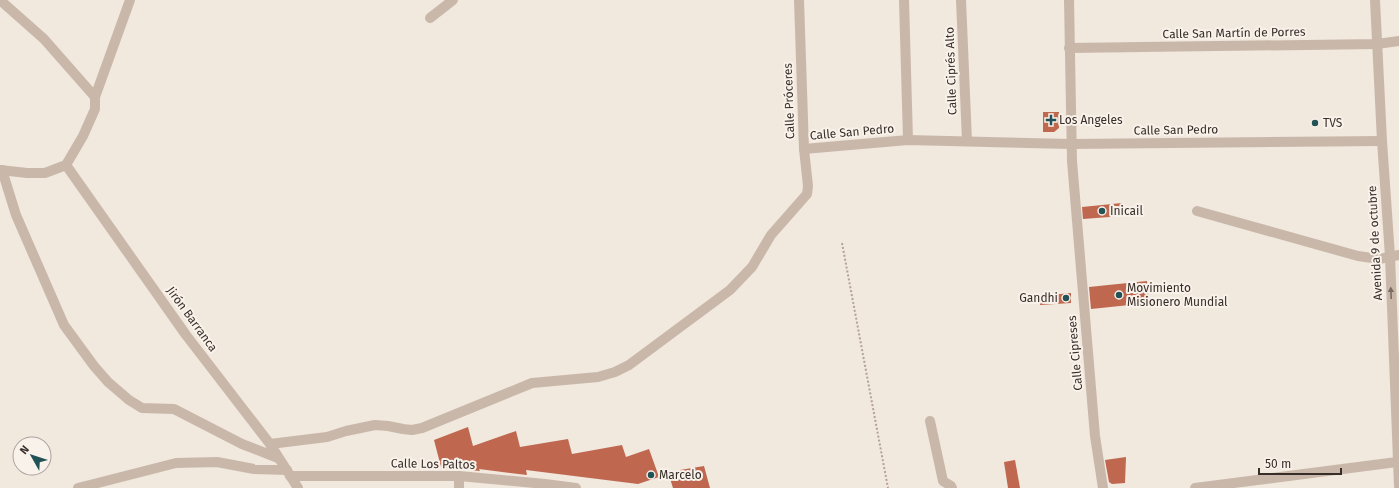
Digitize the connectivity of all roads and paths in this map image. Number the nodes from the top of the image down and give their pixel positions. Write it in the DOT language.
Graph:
graph roads {
  1 [pos="0,0"];
  2 [pos="130,0"];
  3 [pos="453,0"];
  4 [pos="799,0"];
  5 [pos="904,0"];
  6 [pos="961,0"];
  7 [pos="1069,0"];
  8 [pos="1375,0"];
  9 [pos="430,18"];
  10 [pos="1399,41"];
  11 [pos="1377,44"];
  12 [pos="1069,48"];
  13 [pos="95,97"];
  14 [pos="908,140"];
  15 [pos="966,141"];
  16 [pos="1382,141"];
  17 [pos="1071,144"];
  18 [pos="804,149"];
  19 [pos="66,165"];
  20 [pos="1,170"];
  21 [pos="1197,211"];
  22 [pos="842,243"];
  23 [pos="1395,255"];
  24 [pos="930,421"];
  25 [pos="270,444"];
  26 [pos="278,458"];
  27 [pos="1397,462"];
  28 [pos="289,473"];
  29 [pos="459,476"];
  30 [pos="546,486"];
  31 [pos="1399,486"];
  32 [pos="78,488"];
  33 [pos="298,488"];
  34 [pos="459,488"];
  35 [pos="576,488"];
  36 [pos="888,488"];
  37 [pos="952,488"];
  38 [pos="1103,488"];
  39 [pos="1195,488"];
  1 -- 13 [label="street"];
  2 -- 13 [label="street"];
  3 -- 9 [label="street"];
  4 -- 18 [label="street, Calle Próceres"];
  5 -- 14 [label="street"];
  6 -- 15 [label="street, Calle Ciprés Alto"];
  7 -- 12 [label="street, Calle Cipreses"];
  8 -- 11 [label="street, Avenida 9 de octubre"];
  10 -- 11 [label="street, Calle San Martín de Porres"];
  11 -- 12 [label="street, Calle San Martín de Porres"];
  11 -- 16 [label="street, Avenida 9 de octubre"];
  12 -- 17 [label="street, Calle Cipreses"];
  13 -- 19 [label="street"];
  14 -- 15 [label="street, Calle San Pedro"];
  14 -- 18 [label="street, Calle San Pedro"];
  15 -- 17 [label="street, Calle San Pedro"];
  16 -- 17 [label="street, Calle San Pedro"];
  16 -- 23 [label="street, Avenida 9 de octubre"];
  17 -- 38 [label="street, Calle Cipreses"];
  18 -- 25 [label="street, Calle Próceres"];
  19 -- 20 [label="street"];
  19 -- 25 [label="street, Jirón Barranca"];
  20 -- 26 [label="street"];
  21 -- 23 [label="street"];
  22 -- 36 [label="path"];
  27 -- 23 [label="street, Avenida 9 de octubre, one-way"];
  24 -- 37 [label="street"];
  25 -- 26 [label="street, Jirón Barranca"];
  26 -- 28 [label="street, Jirón Barranca"];
  27 -- 31 [label="street, Avenida 9 de octubre"];
  27 -- 39 [label="street"];
  28 -- 29 [label="street, Calle Los Paltos"];
  28 -- 32 [label="street, Calle Los Paltos"];
  28 -- 33 [label="street, Jirón Barranca"];
  29 -- 30 [label="street, Calle Los Paltos"];
  29 -- 34 [label="street"];
  30 -- 35 [label="street, Calle Los Paltos"];
}
